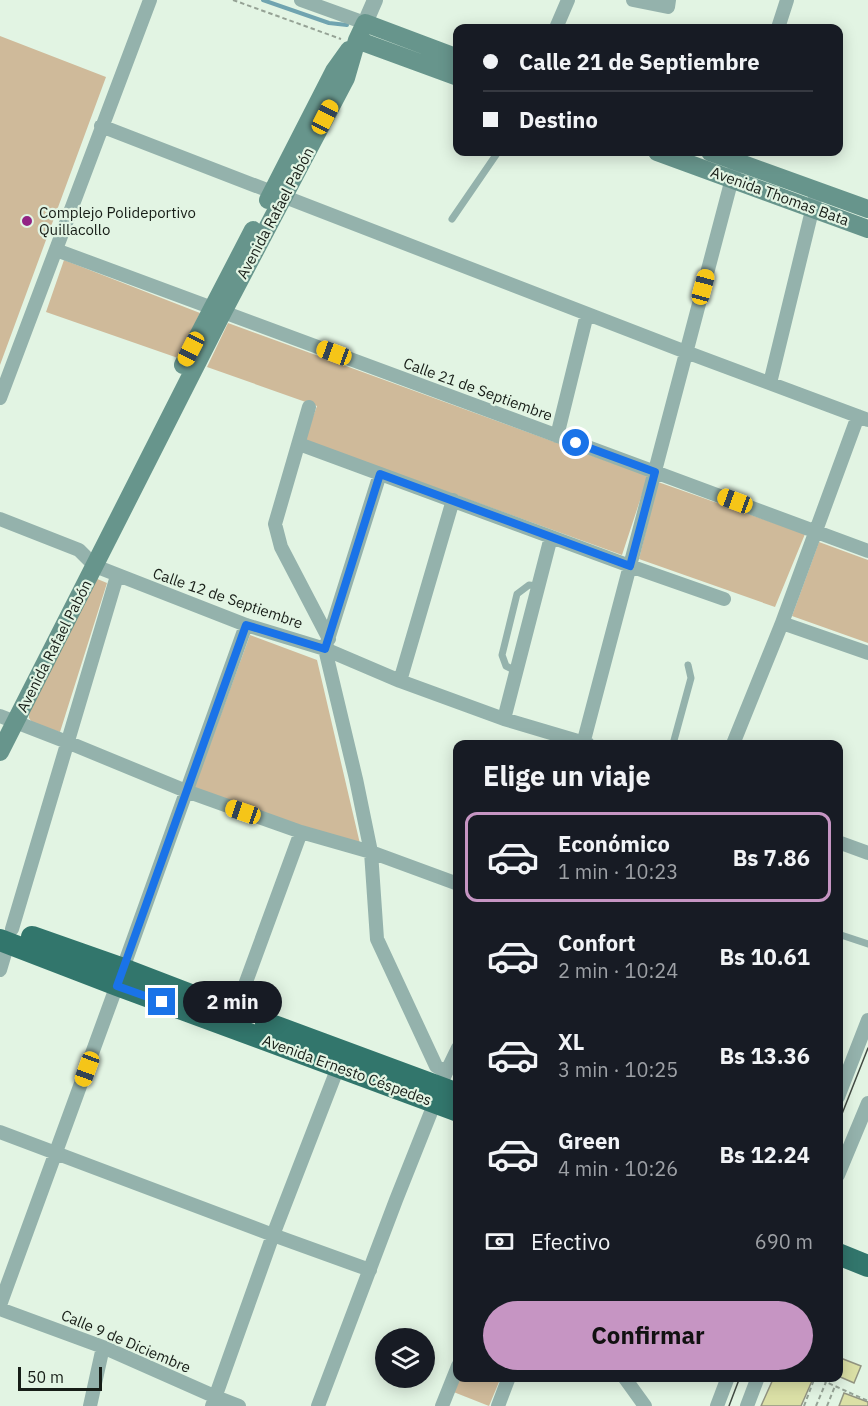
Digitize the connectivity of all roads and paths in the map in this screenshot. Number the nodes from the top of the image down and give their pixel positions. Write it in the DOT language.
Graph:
graph roads {
  1 [pos="150,0"];
  2 [pos="233,0"];
  3 [pos="301,0"];
  4 [pos="375,0"];
  5 [pos="568,0"];
  6 [pos="633,0"];
  7 [pos="669,0"];
  8 [pos="787,0"];
  9 [pos="558,24"];
  10 [pos="779,24"];
  11 [pos="361,31"];
  12 [pos="453,57"];
  13 [pos="453,75"];
  14 [pos="101,126"];
  15 [pos="495,156"];
  16 [pos="683,156"];
  17 [pos="718,156"];
  18 [pos="735,164"];
  19 [pos="817,190"];
  20 [pos="278,195"];
  21 [pos="813,208"];
  22 [pos="868,209"];
  23 [pos="452,219"];
  24 [pos="868,229"];
  25 [pos="56,250"];
  26 [pos="217,310"];
  27 [pos="587,314"];
  28 [pos="686,352"];
  29 [pos="770,383"];
  30 [pos="0,398"];
  31 [pos="309,407"];
  32 [pos="863,418"];
  33 [pos="557,436"];
  34 [pos="299,444"];
  35 [pos="655,472"];
  36 [pos="380,474"];
  37 [pos="453,501"];
  38 [pos="0,519"];
  39 [pos="814,531"];
  40 [pos="551,537"];
  41 [pos="868,551"];
  42 [pos="90,562"];
  43 [pos="630,566"];
  44 [pos="117,576"];
  45 [pos="724,599"];
  46 [pos="782,623"];
  47 [pos="246,625"];
  48 [pos="327,644"];
  49 [pos="868,654"];
  50 [pos="688,665"];
  51 [pos="400,681"];
  52 [pos="504,718"];
  53 [pos="5,720"];
  54 [pos="575,740"];
  55 [pos="586,740"];
  56 [pos="674,740"];
  57 [pos="735,740"];
  58 [pos="67,742"];
  59 [pos="0,752"];
  60 [pos="186,791"];
  61 [pos="301,832"];
  62 [pos="843,844"];
  63 [pos="371,852"];
  64 [pos="868,853"];
  65 [pos="453,882"];
  66 [pos="5,934"];
  67 [pos="843,936"];
  68 [pos="868,944"];
  69 [pos="0,970"];
  70 [pos="120,977"];
  71 [pos="235,1012"];
  72 [pos="868,1020"];
  73 [pos="341,1059"];
  74 [pos="453,1076"];
  75 [pos="843,1083"];
  76 [pos="449,1099"];
  77 [pos="868,1103"];
  78 [pos="0,1132"];
  79 [pos="56,1153"];
  80 [pos="843,1163"];
  81 [pos="273,1235"];
  82 [pos="843,1242"];
  83 [pos="868,1251"];
  84 [pos="843,1256"];
  85 [pos="868,1266"];
  86 [pos="370,1270"];
  87 [pos="0,1307"];
  88 [pos="103,1347"];
  89 [pos="453,1378"];
  90 [pos="507,1382"];
  91 [pos="628,1382"];
  92 [pos="726,1382"];
  93 [pos="756,1382"];
  94 [pos="813,1382"];
  95 [pos="826,1382"];
  96 [pos="835,1386"];
  97 [pos="868,1401"];
  98 [pos="214,1402"];
  99 [pos="90,1406"];
  100 [pos="238,1406"];
  101 [pos="318,1406"];
  102 [pos="442,1406"];
  103 [pos="498,1406"];
  104 [pos="645,1406"];
  105 [pos="717,1406"];
  106 [pos="747,1406"];
  107 [pos="804,1406"];
  108 [pos="816,1406"];
  109 [pos="827,1406"];
  1 -- 14 [label="street"];
  2 -- 11 [label="path"];
  3 -- 11 [label="street"];
  4 -- 11 [label="street"];
  5 -- 9 [label="street"];
  6 -- 7 [label="street"];
  8 -- 10 [label="street"];
  11 -- 12 [label="main road"];
  11 -- 13 [label="main road"];
  11 -- 20 [label="main road, Avenida Rafael Pabón"];
  14 -- 20 [label="street"];
  14 -- 25 [label="street"];
  15 -- 23 [label="lane"];
  16 -- 18 [label="main road, Avenida Thomas Bata"];
  17 -- 18 [label="main road, Avenida Thomas Bata"];
  18 -- 19 [label="main road, Avenida Thomas Bata"];
  18 -- 21 [label="main road, Avenida Thomas Bata"];
  18 -- 28 [label="street"];
  19 -- 21 [label="street"];
  19 -- 22 [label="main road, Avenida Thomas Bata"];
  20 -- 26 [label="main road, Avenida Rafael Pabón"];
  20 -- 27 [label="street"];
  21 -- 24 [label="main road, Avenida Thomas Bata"];
  21 -- 29 [label="street"];
  25 -- 26 [label="street, Calle 21 de Septiembre"];
  25 -- 30 [label="street"];
  26 -- 33 [label="street, Calle 21 de Septiembre"];
  26 -- 42 [label="main road, Avenida Rafael Pabón"];
  27 -- 28 [label="street"];
  27 -- 33 [label="street"];
  28 -- 29 [label="street"];
  28 -- 35 [label="street"];
  29 -- 32 [label="street"];
  31 -- 34 [label="street"];
  32 -- 39 [label="street"];
  33 -- 35 [label="street, Calle 21 de Septiembre"];
  34 -- 36 [label="street"];
  34 -- 48 [label="street"];
  35 -- 39 [label="street, Calle 21 de Septiembre"];
  35 -- 43 [label="street"];
  36 -- 37 [label="street"];
  36 -- 48 [label="street"];
  37 -- 40 [label="street"];
  37 -- 51 [label="street"];
  38 -- 42 [label="street, Calle 12 de Septiembre"];
  39 -- 41 [label="street, Calle 21 de Septiembre"];
  39 -- 46 [label="street"];
  40 -- 43 [label="street"];
  40 -- 52 [label="street"];
  42 -- 44 [label="street, Calle 12 de Septiembre"];
  42 -- 53 [label="main road, Avenida Rafael Pabón"];
  43 -- 45 [label="street"];
  43 -- 55 [label="street"];
  44 -- 47 [label="street, Calle 12 de Septiembre"];
  44 -- 58 [label="street"];
  46 -- 49 [label="street"];
  46 -- 57 [label="street"];
  47 -- 48 [label="street, Calle 12 de Septiembre"];
  47 -- 60 [label="street"];
  48 -- 51 [label="street, Calle 12 de Septiembre"];
  48 -- 63 [label="street"];
  50 -- 56 [label="lane"];
  51 -- 52 [label="street, Calle 12 de Septiembre"];
  52 -- 54 [label="street, Calle 12 de Septiembre"];
  53 -- 58 [label="street"];
  53 -- 59 [label="main road, Avenida Rafael Pabón"];
  58 -- 60 [label="street"];
  58 -- 66 [label="street"];
  60 -- 61 [label="street"];
  60 -- 70 [label="street"];
  61 -- 63 [label="street"];
  61 -- 71 [label="street"];
  62 -- 64 [label="street"];
  63 -- 65 [label="street"];
  63 -- 76 [label="street"];
  66 -- 69 [label="street"];
  66 -- 70 [label="highway, Avenida Ernesto Céspedes"];
  67 -- 68 [label="lane"];
  70 -- 71 [label="highway, Avenida Ernesto Céspedes"];
  70 -- 73 [label="highway, Avenida Ernesto Céspedes"];
  70 -- 79 [label="street"];
  71 -- 73 [label="highway, Avenida Ernesto Céspedes"];
  72 -- 75 [label="street"];
  73 -- 76 [label="highway, Avenida Ernesto Céspedes"];
  73 -- 81 [label="street"];
  74 -- 76 [label="street"];
  76 -- 86 [label="street"];
  77 -- 80 [label="street"];
  78 -- 79 [label="street"];
  79 -- 81 [label="street"];
  79 -- 87 [label="street"];
  81 -- 86 [label="street"];
  81 -- 98 [label="street"];
  82 -- 83 [label="highway"];
  84 -- 85 [label="highway"];
  86 -- 101 [label="street"];
  87 -- 88 [label="street, Calle 9 de Diciembre"];
  88 -- 98 [label="street, Calle 9 de Diciembre"];
  88 -- 99 [label="street"];
  89 -- 102 [label="street"];
  90 -- 103 [label="street"];
  91 -- 104 [label="street"];
  92 -- 105 [label="street"];
  93 -- 106 [label="street"];
  94 -- 107 [label="path"];
  95 -- 96 [label="path"];
  95 -- 108 [label="path"];
  96 -- 97 [label="path"];
  96 -- 109 [label="path"];
  98 -- 100 [label="street, Calle 9 de Diciembre"];
}
